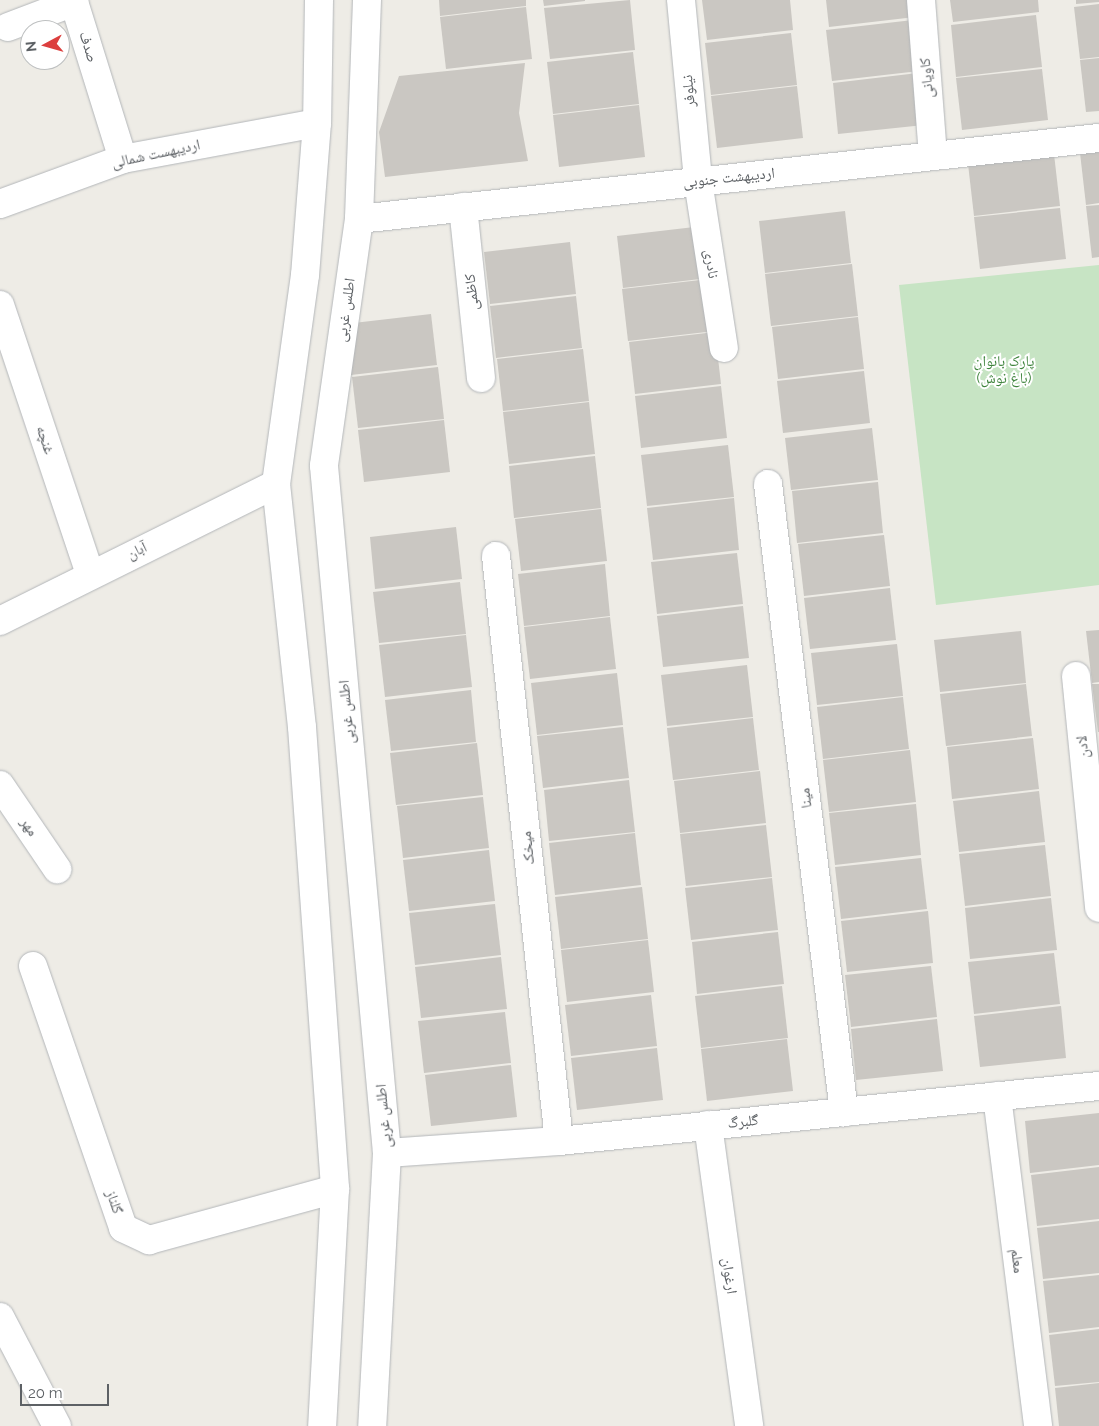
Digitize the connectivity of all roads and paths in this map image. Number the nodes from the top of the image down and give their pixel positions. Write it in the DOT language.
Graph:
graph roads {
  1 [pos="319,0"];
  2 [pos="367,0"];
  3 [pos="681,0"];
  4 [pos="921,0"];
  5 [pos="8,28"];
  6 [pos="317,123"];
  7 [pos="1099,138"];
  8 [pos="934,156"];
  9 [pos="123,159"];
  10 [pos="698,181"];
  11 [pos="0,204"];
  12 [pos="463,207"];
  13 [pos="359,219"];
  14 [pos="0,305"];
  15 [pos="724,348"];
  16 [pos="481,378"];
  17 [pos="276,484"];
  18 [pos="768,484"];
  19 [pos="496,556"];
  20 [pos="90,574"];
  21 [pos="0,621"];
  22 [pos="1076,676"];
  23 [pos="0,785"];
  24 [pos="57,870"];
  25 [pos="1099,908"];
  26 [pos="32,966"];
  27 [pos="1099,1086"];
  28 [pos="997,1096"];
  29 [pos="844,1112"];
  30 [pos="708,1126"];
  31 [pos="559,1141"];
  32 [pos="387,1153"];
  33 [pos="335,1188"];
  34 [pos="0,1317"];
  35 [pos="57,1426"];
  36 [pos="322,1426"];
  37 [pos="372,1426"];
  38 [pos="749,1426"];
  39 [pos="1038,1426"];
  1 -- 6 [label="street"];
  2 -- 13 [label="street, اطلس غربی"];
  3 -- 10 [label="street, نیلوفر"];
  4 -- 8 [label="street, کاویانی"];
  5 -- 9 [label="street, صدف"];
  6 -- 9 [label="street, اردیبهست شمالی"];
  6 -- 17 [label="street"];
  7 -- 8 [label="street, اردیبهشت جنوبی"];
  8 -- 10 [label="street, اردیبهشت جنوبی"];
  9 -- 11 [label="street, اردیبهست شمالی"];
  10 -- 12 [label="street, اردیبهشت جنوبی"];
  10 -- 15 [label="street, نادری"];
  12 -- 13 [label="street, اردیبهشت جنوبی"];
  12 -- 16 [label="street, کاظمی"];
  13 -- 32 [label="street, اطلس غربی"];
  14 -- 20 [label="street, غنچه"];
  17 -- 20 [label="street, آبان"];
  17 -- 33 [label="street"];
  18 -- 29 [label="street, مینا"];
  19 -- 31 [label="street, میخک"];
  20 -- 21 [label="street, آبان"];
  22 -- 25 [label="street, لادن"];
  23 -- 24 [label="street, مهر"];
  26 -- 33 [label="street, گلناز"];
  27 -- 28 [label="street, گلبرگ"];
  28 -- 29 [label="street, گلبرگ"];
  28 -- 39 [label="street, معلم"];
  29 -- 30 [label="street, گلبرگ"];
  30 -- 31 [label="street, گلبرگ"];
  30 -- 38 [label="street, ارغوان"];
  31 -- 32 [label="street, گلبرگ"];
  32 -- 37 [label="street, اطلس غربی"];
  33 -- 36 [label="street"];
  34 -- 35 [label="street"];
}
